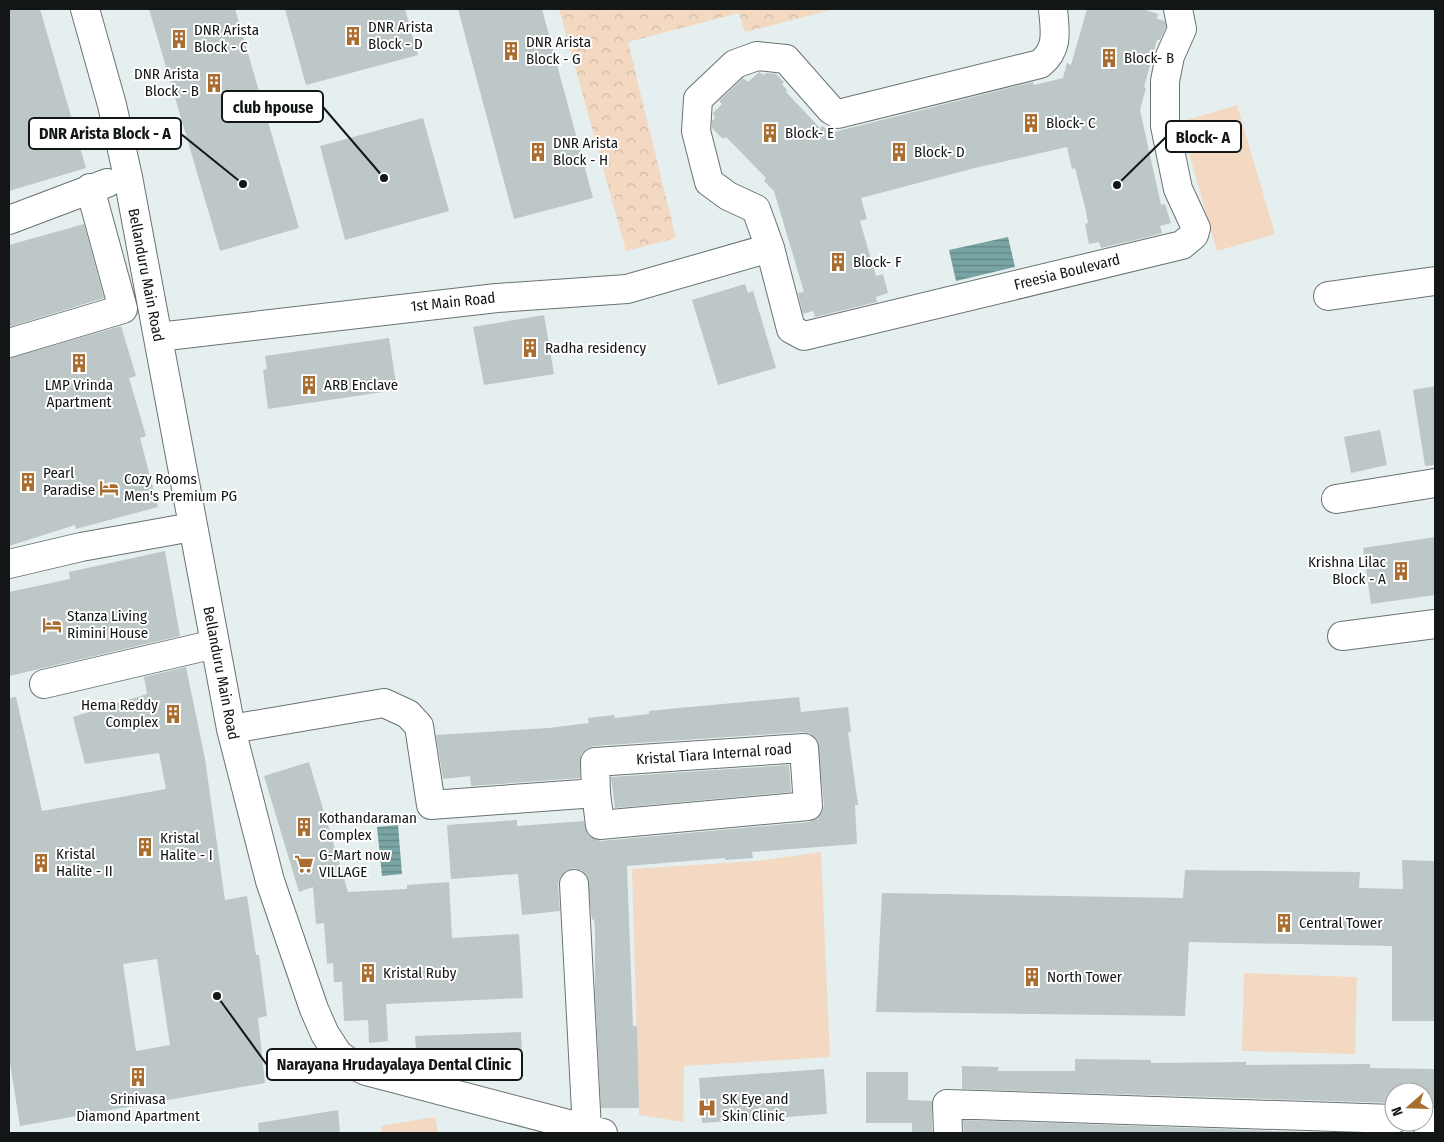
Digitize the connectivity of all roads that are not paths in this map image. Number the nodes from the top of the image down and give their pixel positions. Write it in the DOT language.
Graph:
graph roads {
  1 [pos="85,9"];
  2 [pos="1053,9"];
  3 [pos="1178,9"];
  4 [pos="128,177"];
  5 [pos="90,188"];
  6 [pos="9,220"];
  7 [pos="758,251"];
  8 [pos="1435,281"];
  9 [pos="1328,296"];
  10 [pos="158,337"];
  11 [pos="9,343"];
  12 [pos="1435,483"];
  13 [pos="1336,499"];
  14 [pos="192,527"];
  15 [pos="9,564"];
  16 [pos="1435,624"];
  17 [pos="1342,636"];
  18 [pos="216,644"];
  19 [pos="44,684"];
  20 [pos="231,729"];
  21 [pos="596,793"];
  22 [pos="574,884"];
  23 [pos="1384,1119"];
  24 [pos="579,1130"];
  25 [pos="948,1133"];
  1 -- 4 [label="street, Bellanduru Main Road"];
  2 -- 7 [label="street, Freesia Boulevard"];
  3 -- 7 [label="street, Freesia Boulevard"];
  4 -- 5 [label="street"];
  4 -- 10 [label="street, Bellanduru Main Road"];
  5 -- 6 [label="street"];
  5 -- 11 [label="street"];
  7 -- 10 [label="street, 1st Main Road"];
  8 -- 9 [label="street"];
  10 -- 14 [label="street, Bellanduru Main Road"];
  12 -- 13 [label="street"];
  14 -- 15 [label="street"];
  14 -- 18 [label="street, Bellanduru Main Road"];
  16 -- 17 [label="street"];
  18 -- 19 [label="street"];
  18 -- 20 [label="street, Bellanduru Main Road"];
  20 -- 21 [label="street"];
  20 -- 24 [label="street, Bellanduru Main Road"];
  21 -- 21 [label="street, Kristal Tiara Internal road"];
  22 -- 24 [label="street"];
  23 -- 25 [label="street"];
}
